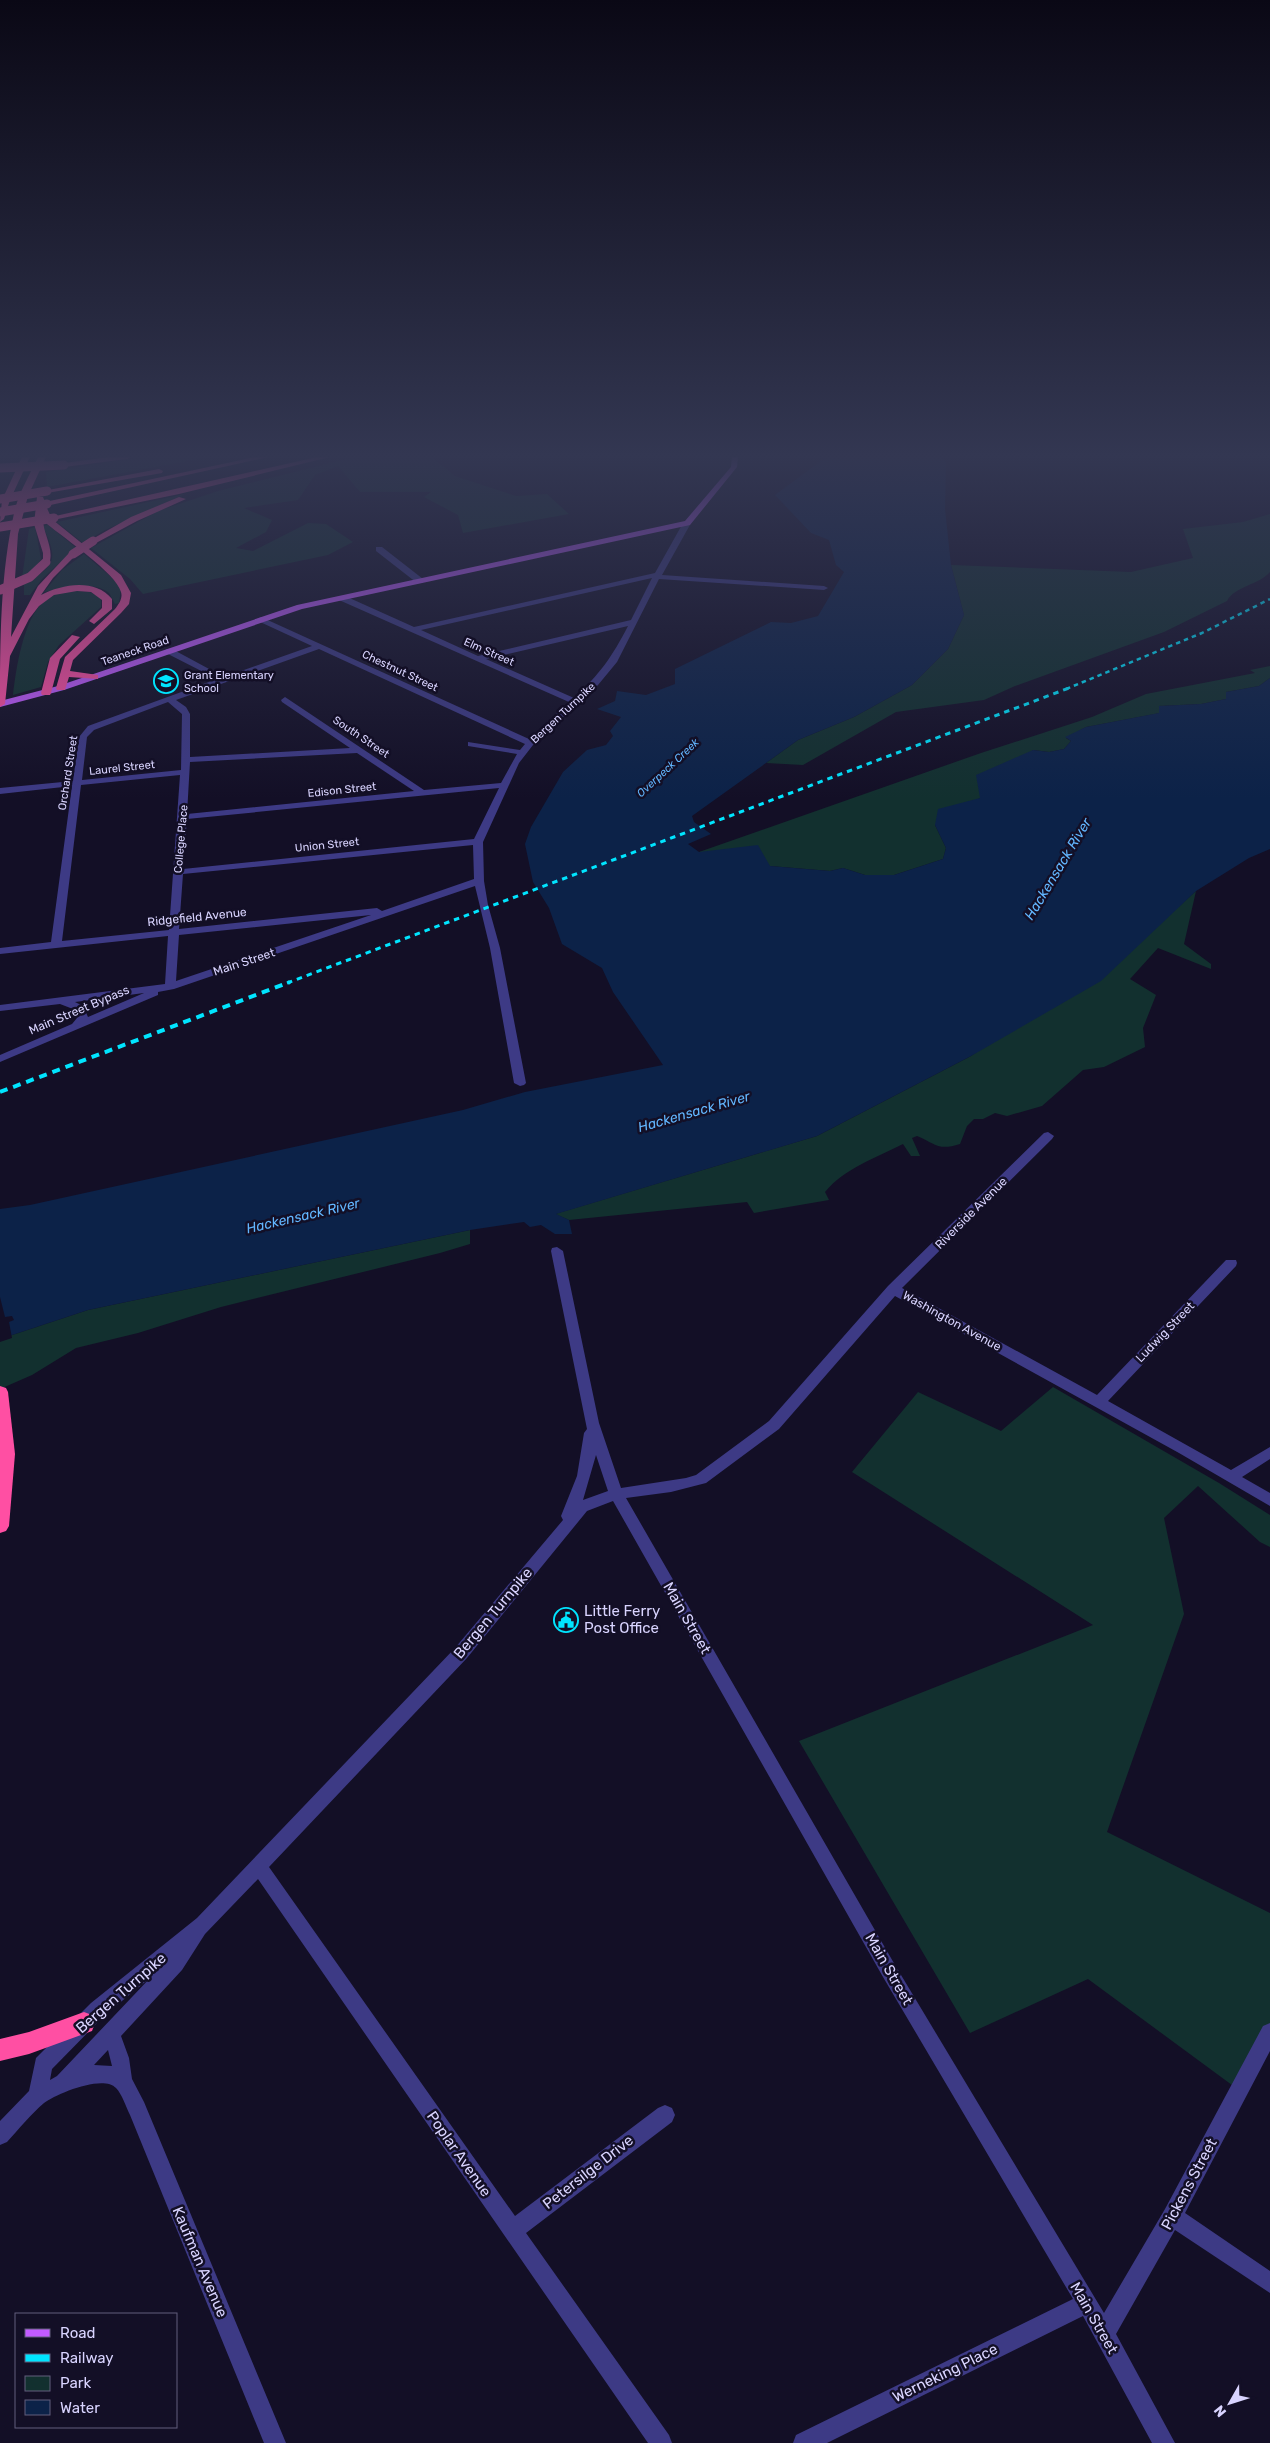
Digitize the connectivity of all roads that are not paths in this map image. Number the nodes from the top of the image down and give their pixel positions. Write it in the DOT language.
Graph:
graph roads {
  1 [pos="10,571"];
  2 [pos="37,571"];
  3 [pos="55,571"];
  4 [pos="111,571"];
  5 [pos="407,571"];
  6 [pos="466,571"];
  7 [pos="660,571"];
  8 [pos="657,576"];
  9 [pos="420,581"];
  10 [pos="824,588"];
  11 [pos="0,590"];
  12 [pos="342,598"];
  13 [pos="26,617"];
  14 [pos="261,619"];
  15 [pos="633,622"];
  16 [pos="413,630"];
  17 [pos="319,646"];
  18 [pos="169,651"];
  19 [pos="7,657"];
  20 [pos="475,659"];
  21 [pos="64,672"];
  22 [pos="94,677"];
  23 [pos="224,680"];
  24 [pos="61,688"];
  25 [pos="46,693"];
  26 [pos="169,699"];
  27 [pos="285,700"];
  28 [pos="573,702"];
  29 [pos="0,703"];
  30 [pos="530,743"];
  31 [pos="471,744"];
  32 [pos="359,750"];
  33 [pos="524,753"];
  34 [pos="186,760"];
  35 [pos="186,772"];
  36 [pos="76,784"];
  37 [pos="504,785"];
  38 [pos="0,791"];
  39 [pos="424,794"];
  40 [pos="183,817"];
  41 [pos="478,842"];
  42 [pos="178,872"];
  43 [pos="479,881"];
  44 [pos="397,909"];
  45 [pos="329,916"];
  46 [pos="347,928"];
  47 [pos="173,932"];
  48 [pos="56,945"];
  49 [pos="0,952"];
  50 [pos="170,987"];
  51 [pos="61,1001"];
  52 [pos="0,1008"];
  53 [pos="77,1025"];
  54 [pos="0,1059"];
  55 [pos="520,1083"];
  56 [pos="1048,1136"];
  57 [pos="558,1251"];
  58 [pos="1231,1263"];
  59 [pos="893,1289"];
  60 [pos="0,1392"];
  61 [pos="1099,1402"];
  62 [pos="592,1423"];
  63 [pos="1270,1452"];
  64 [pos="1232,1476"];
  65 [pos="616,1493"];
  66 [pos="1270,1500"];
  67 [pos="0,1526"];
  68 [pos="562,1529"];
  69 [pos="258,1866"];
  70 [pos="203,1924"];
  71 [pos="84,2023"];
  72 [pos="1270,2032"];
  73 [pos="110,2033"];
  74 [pos="0,2050"];
  75 [pos="123,2081"];
  76 [pos="64,2083"];
  77 [pos="38,2096"];
  78 [pos="665,2115"];
  79 [pos="0,2135"];
  80 [pos="1172,2216"];
  81 [pos="512,2231"];
  82 [pos="1270,2283"];
  83 [pos="1086,2303"];
  84 [pos="1104,2334"];
  85 [pos="276,2443"];
  86 [pos="661,2443"];
  87 [pos="804,2443"];
  88 [pos="1164,2443"];
  1 -- 19 [label="highway"];
  2 -- 11 [label="highway, bridge"];
  3 -- 13 [label="highway, bridge"];
  4 -- 21 [label="highway"];
  5 -- 9 [label="street"];
  6 -- 9 [label="main road, Teaneck Road"];
  7 -- 8 [label="street, Bergen Turnpike"];
  8 -- 10 [label="street"];
  8 -- 15 [label="street, Bergen Turnpike"];
  8 -- 16 [label="street"];
  9 -- 12 [label="main road, Teaneck Road"];
  12 -- 14 [label="main road, Teaneck Road"];
  12 -- 16 [label="street, Elm Street"];
  13 -- 19 [label="highway"];
  13 -- 25 [label="highway"];
  14 -- 17 [label="street, Chestnut Street"];
  14 -- 18 [label="main road, Teaneck Road"];
  15 -- 20 [label="street"];
  15 -- 28 [label="street, Bergen Turnpike"];
  16 -- 20 [label="street, Elm Street"];
  17 -- 23 [label="street, Orchard Street"];
  17 -- 30 [label="street, Chestnut Street"];
  18 -- 22 [label="main road, Teaneck Road"];
  18 -- 23 [label="street"];
  19 -- 29 [label="highway"];
  20 -- 28 [label="street, Elm Street"];
  21 -- 22 [label="highway"];
  21 -- 24 [label="highway"];
  22 -- 24 [label="main road, Teaneck Road"];
  23 -- 26 [label="street, Orchard Street"];
  24 -- 25 [label="main road, Teaneck Road"];
  25 -- 29 [label="main road, Teaneck Road"];
  26 -- 34 [label="street, College Place"];
  26 -- 36 [label="street, Orchard Street"];
  27 -- 32 [label="street, South Street"];
  28 -- 30 [label="street, Bergen Turnpike"];
  30 -- 33 [label="street, Bergen Turnpike"];
  31 -- 33 [label="street"];
  32 -- 34 [label="street"];
  32 -- 39 [label="street, South Street"];
  33 -- 37 [label="street, Bergen Turnpike"];
  34 -- 35 [label="street, College Place"];
  35 -- 36 [label="street, Laurel Street"];
  35 -- 40 [label="street, College Place"];
  36 -- 38 [label="street, Laurel Street"];
  36 -- 48 [label="street, Orchard Street"];
  37 -- 39 [label="street, Edison Street"];
  37 -- 41 [label="street, Bergen Turnpike"];
  39 -- 40 [label="street, Edison Street"];
  40 -- 42 [label="street, College Place"];
  41 -- 42 [label="street, Union Street"];
  41 -- 43 [label="street, Bergen Turnpike"];
  42 -- 47 [label="street, College Place"];
  43 -- 44 [label="street, Main Street"];
  43 -- 55 [label="street, Bergen Turnpike"];
  44 -- 45 [label="street, Ridgefield Avenue"];
  44 -- 46 [label="street, Main Street"];
  45 -- 46 [label="street"];
  45 -- 47 [label="street, Ridgefield Avenue"];
  46 -- 50 [label="street, Main Street"];
  47 -- 48 [label="street, Ridgefield Avenue"];
  47 -- 50 [label="street, College Place"];
  48 -- 49 [label="street, Ridgefield Avenue"];
  50 -- 51 [label="street, Main Street"];
  50 -- 53 [label="street, Main Street Bypass"];
  51 -- 52 [label="street, Main Street"];
  51 -- 53 [label="street"];
  53 -- 54 [label="street, Main Street Bypass"];
  56 -- 59 [label="street, Riverside Avenue"];
  57 -- 62 [label="street"];
  58 -- 61 [label="street, Ludwig Street"];
  59 -- 61 [label="street, Washington Avenue"];
  59 -- 65 [label="street, Washington Avenue"];
  60 -- 67 [label="highway"];
  61 -- 64 [label="street, Washington Avenue"];
  62 -- 65 [label="street"];
  62 -- 68 [label="street"];
  63 -- 64 [label="street"];
  64 -- 66 [label="street, Washington Avenue"];
  65 -- 68 [label="street, Bergen Turnpike"];
  65 -- 83 [label="street, Main Street"];
  68 -- 69 [label="street, Bergen Turnpike"];
  69 -- 70 [label="street, Bergen Turnpike"];
  69 -- 81 [label="street, Poplar Avenue"];
  70 -- 71 [label="street, Bergen Turnpike"];
  70 -- 73 [label="street, Bergen Turnpike"];
  71 -- 74 [label="highway"];
  71 -- 77 [label="street, Bergen Turnpike"];
  72 -- 80 [label="street, Pickens Street"];
  73 -- 75 [label="street, Kaufman Avenue"];
  73 -- 76 [label="street, Bergen Turnpike"];
  75 -- 76 [label="street"];
  75 -- 85 [label="street, Kaufman Avenue"];
  76 -- 77 [label="street, Bergen Turnpike"];
  77 -- 79 [label="street, Bergen Turnpike"];
  78 -- 81 [label="street, Petersilge Drive"];
  80 -- 82 [label="street"];
  80 -- 84 [label="street, Pickens Street"];
  81 -- 86 [label="street, Poplar Avenue"];
  83 -- 84 [label="street, Main Street"];
  83 -- 87 [label="street, Werneking Place"];
  84 -- 88 [label="street, Main Street"];
}
